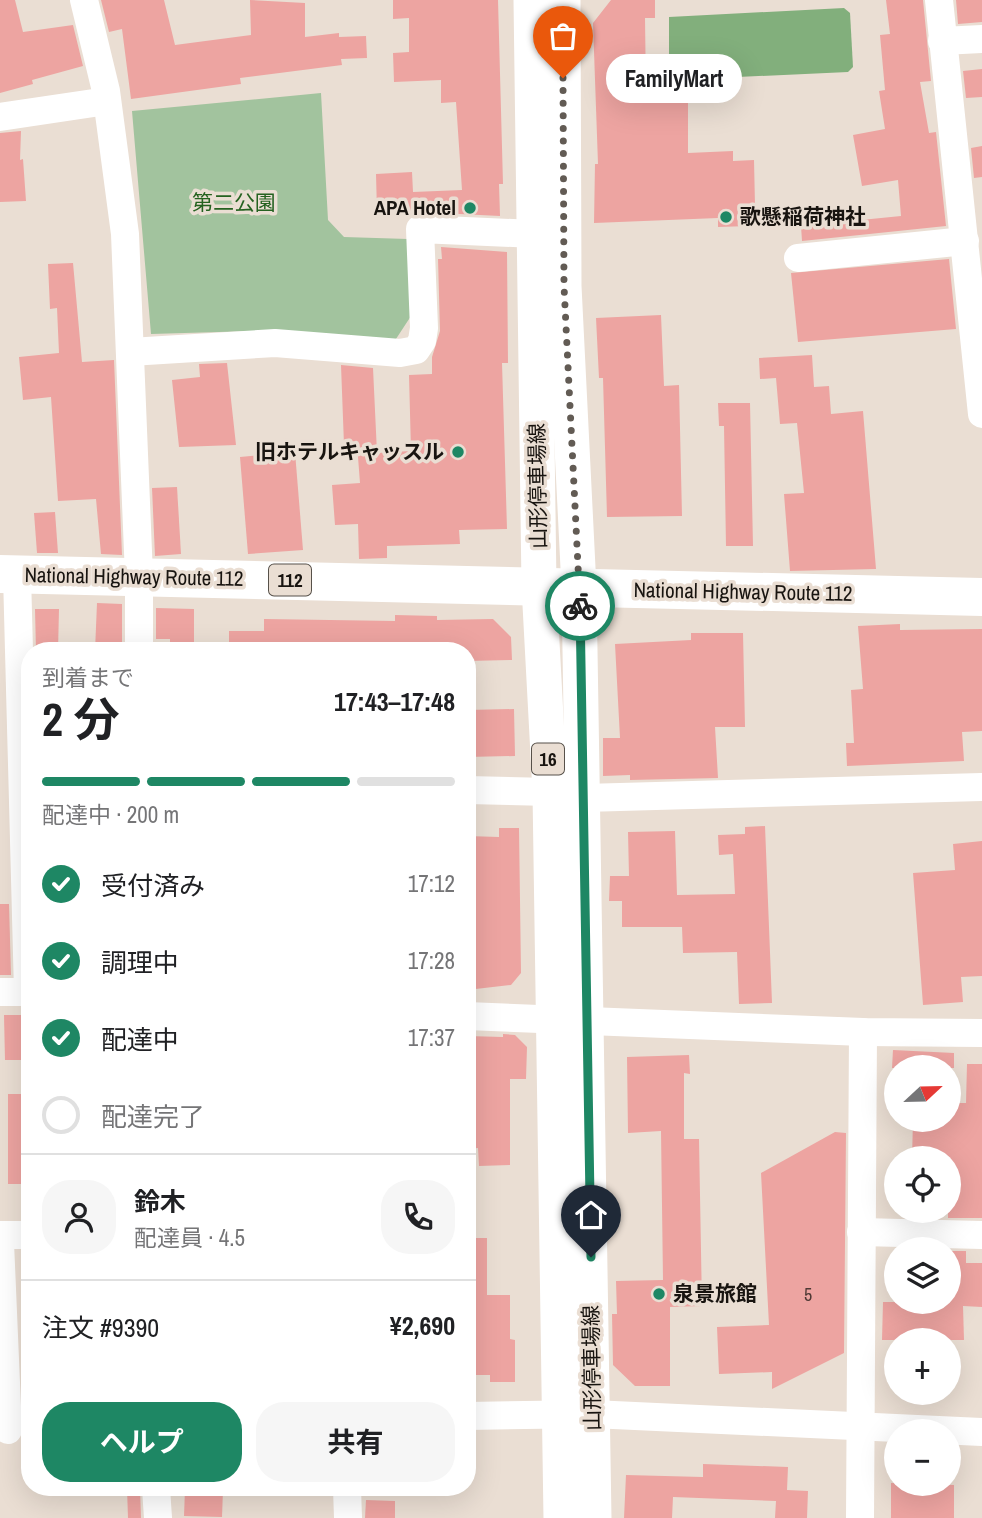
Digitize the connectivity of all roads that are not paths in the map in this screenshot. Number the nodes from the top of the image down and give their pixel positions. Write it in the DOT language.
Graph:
graph roads {
  1 [pos="84,0"];
  2 [pos="531,0"];
  3 [pos="563,0"];
  4 [pos="939,0"];
  5 [pos="982,39"];
  6 [pos="942,41"];
  7 [pos="107,101"];
  8 [pos="0,117"];
  9 [pos="534,234"];
  10 [pos="965,241"];
  11 [pos="798,258"];
  12 [pos="130,352"];
  13 [pos="982,414"];
  14 [pos="9,575"];
  15 [pos="139,576"];
  16 [pos="539,586"];
  17 [pos="579,589"];
  18 [pos="982,597"];
  19 [pos="139,642"];
  20 [pos="982,787"];
  21 [pos="476,790"];
  22 [pos="567,795"];
  23 [pos="19,992"];
  24 [pos="476,1017"];
  25 [pos="554,1021"];
  26 [pos="589,1021"];
  27 [pos="863,1032"];
  28 [pos="982,1033"];
  29 [pos="861,1232"];
  30 [pos="0,1235"];
  31 [pos="21,1235"];
  32 [pos="982,1235"];
  33 [pos="0,1242"];
  34 [pos="575,1415"];
  35 [pos="476,1416"];
  36 [pos="859,1427"];
  37 [pos="13,1430"];
  38 [pos="982,1432"];
  39 [pos="157,1496"];
  40 [pos="347,1496"];
  41 [pos="158,1518"];
  42 [pos="348,1518"];
  43 [pos="561,1518"];
  44 [pos="594,1518"];
  45 [pos="860,1518"];
  1 -- 7 [label="street"];
  2 -- 9 [label="main road, 山形停車場線 / 16"];
  3 -- 17 [label="main road, 山形停車場線 / 16"];
  4 -- 6 [label="street"];
  5 -- 6 [label="street"];
  6 -- 10 [label="street"];
  7 -- 8 [label="street"];
  7 -- 12 [label="street"];
  9 -- 12 [label="street"];
  9 -- 16 [label="main road, 山形停車場線 / 16"];
  10 -- 11 [label="street"];
  10 -- 13 [label="street"];
  12 -- 15 [label="street"];
  14 -- 15 [label="highway, National Highway Route 112 / 112"];
  14 -- 23 [label="street"];
  15 -- 16 [label="highway, National Highway Route 112 / 112"];
  15 -- 19 [label="street"];
  16 -- 17 [label="highway, National Highway Route 112 / 112"];
  16 -- 22 [label="main road, 山形停車場線 / 16"];
  17 -- 18 [label="highway, National Highway Route 112 / 112"];
  17 -- 22 [label="main road, 山形停車場線 / 16"];
  20 -- 22 [label="street"];
  21 -- 22 [label="street"];
  22 -- 25 [label="main road, 山形停車場線 / 16"];
  22 -- 26 [label="main road, 山形停車場線 / 16"];
  24 -- 25 [label="street"];
  25 -- 26 [label="street"];
  25 -- 34 [label="main road, 山形停車場線 / 16"];
  26 -- 27 [label="street"];
  26 -- 34 [label="main road, 山形停車場線 / 16"];
  27 -- 28 [label="street"];
  27 -- 29 [label="street"];
  29 -- 32 [label="street"];
  29 -- 36 [label="street"];
  30 -- 31 [label="street"];
  33 -- 37 [label="street"];
  34 -- 35 [label="street"];
  34 -- 36 [label="street"];
  34 -- 43 [label="main road, 山形停車場線 / 16"];
  34 -- 44 [label="main road, 山形停車場線 / 16"];
  36 -- 38 [label="street"];
  36 -- 45 [label="street"];
  39 -- 41 [label="street"];
  40 -- 42 [label="street"];
}
